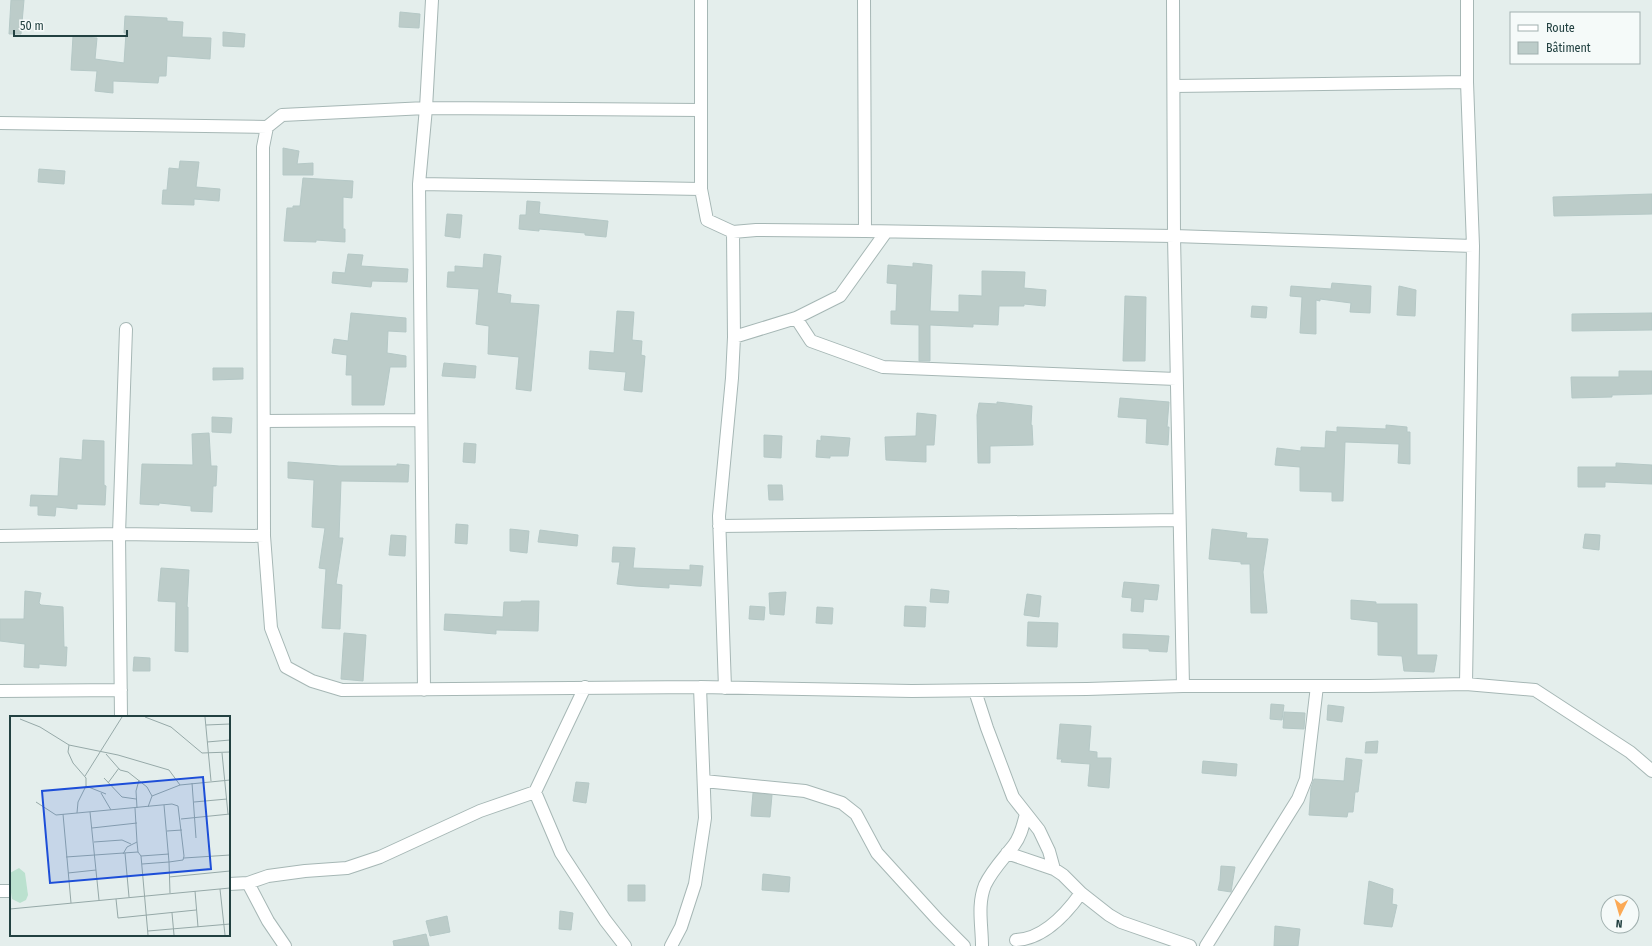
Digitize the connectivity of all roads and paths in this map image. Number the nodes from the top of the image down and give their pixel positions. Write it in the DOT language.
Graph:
graph roads {
  1 [pos="432,0"];
  2 [pos="701,0"];
  3 [pos="864,0"];
  4 [pos="1174,0"];
  5 [pos="1467,0"];
  6 [pos="1468,82"];
  7 [pos="1174,86"];
  8 [pos="426,108"];
  9 [pos="700,110"];
  10 [pos="0,123"];
  11 [pos="267,127"];
  12 [pos="419,184"];
  13 [pos="700,189"];
  14 [pos="865,231"];
  15 [pos="733,232"];
  16 [pos="886,232"];
  17 [pos="1174,236"];
  18 [pos="1473,246"];
  19 [pos="796,318"];
  20 [pos="126,329"];
  21 [pos="734,337"];
  22 [pos="1176,379"];
  23 [pos="264,420"];
  24 [pos="421,420"];
  25 [pos="1179,520"];
  26 [pos="719,526"];
  27 [pos="119,534"];
  28 [pos="0,536"];
  29 [pos="264,536"];
  30 [pos="1466,684"];
  31 [pos="1183,686"];
  32 [pos="1317,686"];
  33 [pos="585,687"];
  34 [pos="700,687"];
  35 [pos="725,688"];
  36 [pos="121,690"];
  37 [pos="424,690"];
  38 [pos="0,691"];
  39 [pos="974,691"];
  40 [pos="121,716"];
  41 [pos="1652,771"];
  42 [pos="704,781"];
  43 [pos="535,792"];
  44 [pos="1026,814"];
  45 [pos="1007,853"];
  46 [pos="1054,869"];
  47 [pos="248,883"];
  48 [pos="230,884"];
  49 [pos="1081,893"];
  50 [pos="1016,940"];
  51 [pos="285,946"];
  52 [pos="625,946"];
  53 [pos="671,946"];
  54 [pos="964,946"];
  55 [pos="982,946"];
  56 [pos="1190,946"];
  57 [pos="1206,946"];
  1 -- 8 [label="street"];
  2 -- 9 [label="street"];
  3 -- 14 [label="street"];
  4 -- 7 [label="street"];
  5 -- 6 [label="street"];
  6 -- 7 [label="street"];
  6 -- 18 [label="street"];
  7 -- 17 [label="street"];
  8 -- 9 [label="street"];
  8 -- 11 [label="street"];
  8 -- 12 [label="street"];
  9 -- 13 [label="street"];
  10 -- 11 [label="street"];
  11 -- 23 [label="street"];
  12 -- 13 [label="street"];
  12 -- 24 [label="street"];
  13 -- 15 [label="street"];
  14 -- 15 [label="street"];
  14 -- 16 [label="street"];
  15 -- 21 [label="street"];
  16 -- 17 [label="street"];
  16 -- 19 [label="street"];
  17 -- 18 [label="street"];
  17 -- 22 [label="street"];
  18 -- 30 [label="street"];
  19 -- 21 [label="street"];
  19 -- 22 [label="street"];
  20 -- 27 [label="street"];
  21 -- 26 [label="street"];
  22 -- 25 [label="street"];
  23 -- 24 [label="street"];
  23 -- 29 [label="street"];
  24 -- 37 [label="street"];
  25 -- 26 [label="street"];
  25 -- 31 [label="street"];
  26 -- 35 [label="street"];
  27 -- 28 [label="street"];
  27 -- 29 [label="street"];
  27 -- 36 [label="street"];
  29 -- 37 [label="street"];
  30 -- 32 [label="street"];
  30 -- 41 [label="street"];
  31 -- 32 [label="street"];
  31 -- 39 [label="street"];
  32 -- 57 [label="street"];
  33 -- 34 [label="street"];
  33 -- 37 [label="street"];
  33 -- 43 [label="street"];
  34 -- 35 [label="street"];
  34 -- 42 [label="street"];
  35 -- 39 [label="street"];
  36 -- 38 [label="street"];
  36 -- 40 [label="street"];
  39 -- 44 [label="street"];
  42 -- 53 [label="street"];
  42 -- 54 [label="street"];
  43 -- 47 [label="street"];
  43 -- 52 [label="street"];
  44 -- 45 [label="street"];
  44 -- 46 [label="street"];
  45 -- 46 [label="street"];
  45 -- 55 [label="street"];
  46 -- 49 [label="street"];
  47 -- 48 [label="street"];
  47 -- 51 [label="street"];
  49 -- 50 [label="street"];
  49 -- 56 [label="street"];
}
